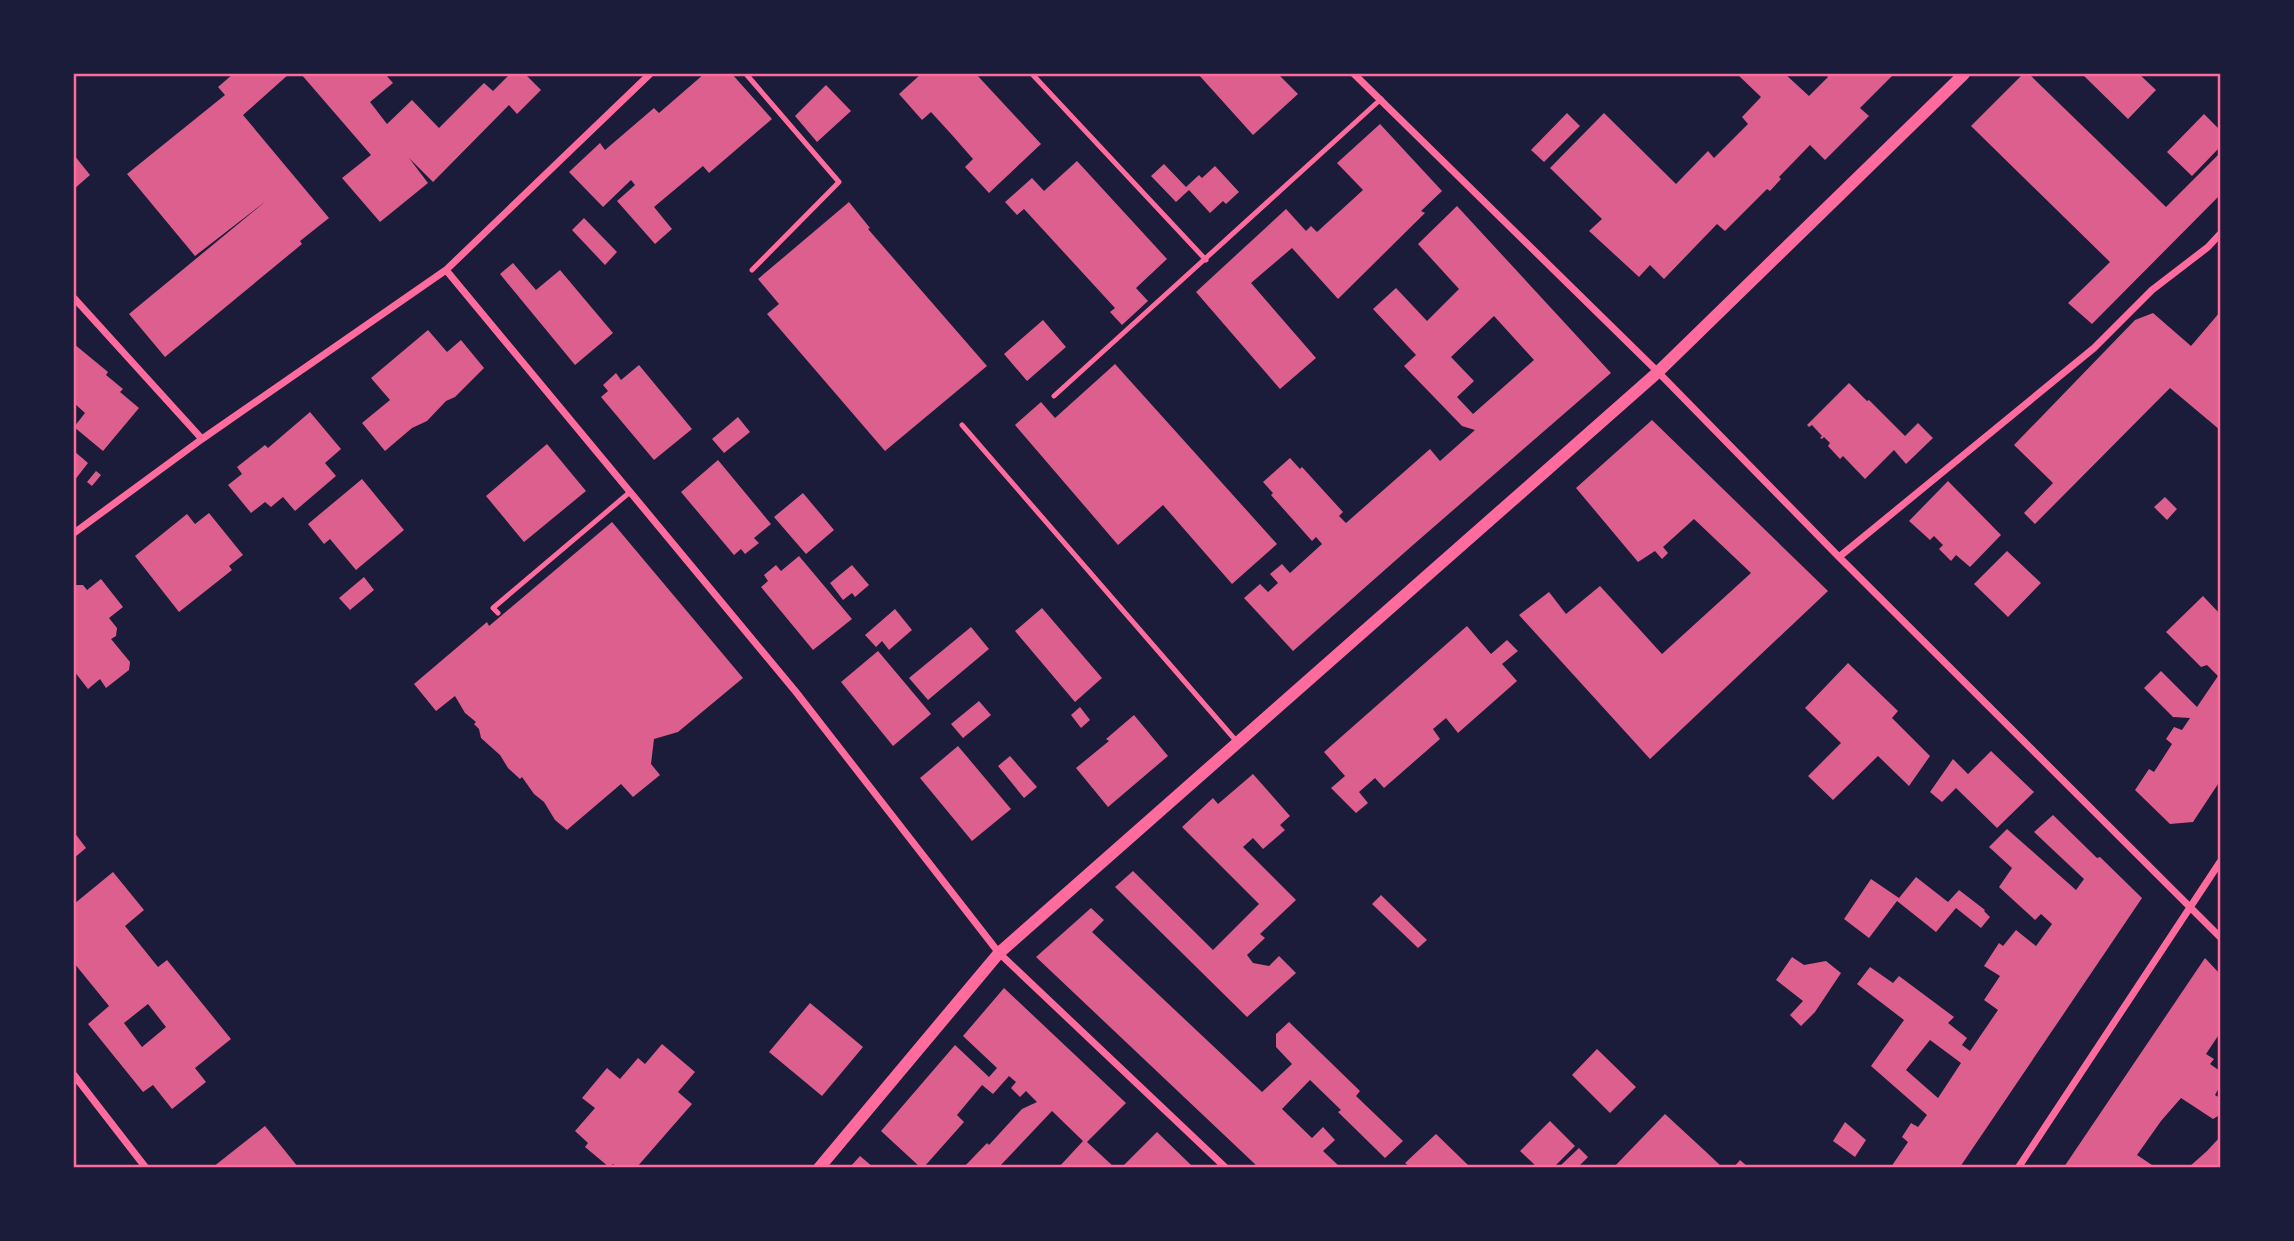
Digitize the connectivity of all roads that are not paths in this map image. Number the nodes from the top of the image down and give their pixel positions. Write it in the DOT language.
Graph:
graph roads {
  1 [pos="650,74"];
  2 [pos="746,74"];
  3 [pos="1032,74"];
  4 [pos="1354,74"];
  5 [pos="1964,74"];
  6 [pos="1381,99"];
  7 [pos="2221,234"];
  8 [pos="1206,260"];
  9 [pos="446,270"];
  10 [pos="752,270"];
  11 [pos="74,298"];
  12 [pos="1658,372"];
  13 [pos="1054,396"];
  14 [pos="962,425"];
  15 [pos="202,439"];
  16 [pos="630,492"];
  17 [pos="74,533"];
  18 [pos="1839,557"];
  19 [pos="498,613"];
  20 [pos="1238,743"];
  21 [pos="2221,862"];
  22 [pos="2191,906"];
  23 [pos="2221,937"];
  24 [pos="999,953"];
  25 [pos="74,1075"];
  26 [pos="146,1167"];
  27 [pos="819,1167"];
  28 [pos="1226,1167"];
  29 [pos="2018,1167"];
  1 -- 9 [label="street"];
  2 -- 10 [label="lane"];
  3 -- 8 [label="lane"];
  4 -- 6 [label="street"];
  5 -- 12 [label="street"];
  6 -- 8 [label="lane"];
  6 -- 12 [label="street"];
  7 -- 18 [label="street"];
  8 -- 13 [label="lane"];
  9 -- 15 [label="street"];
  9 -- 16 [label="street"];
  11 -- 15 [label="street"];
  12 -- 18 [label="street"];
  12 -- 20 [label="street"];
  14 -- 20 [label="lane"];
  15 -- 17 [label="street"];
  16 -- 19 [label="lane"];
  16 -- 24 [label="street"];
  18 -- 22 [label="street"];
  20 -- 24 [label="street"];
  21 -- 22 [label="street"];
  22 -- 23 [label="street"];
  22 -- 29 [label="street"];
  24 -- 27 [label="street"];
  24 -- 28 [label="street"];
  25 -- 26 [label="street"];
}
